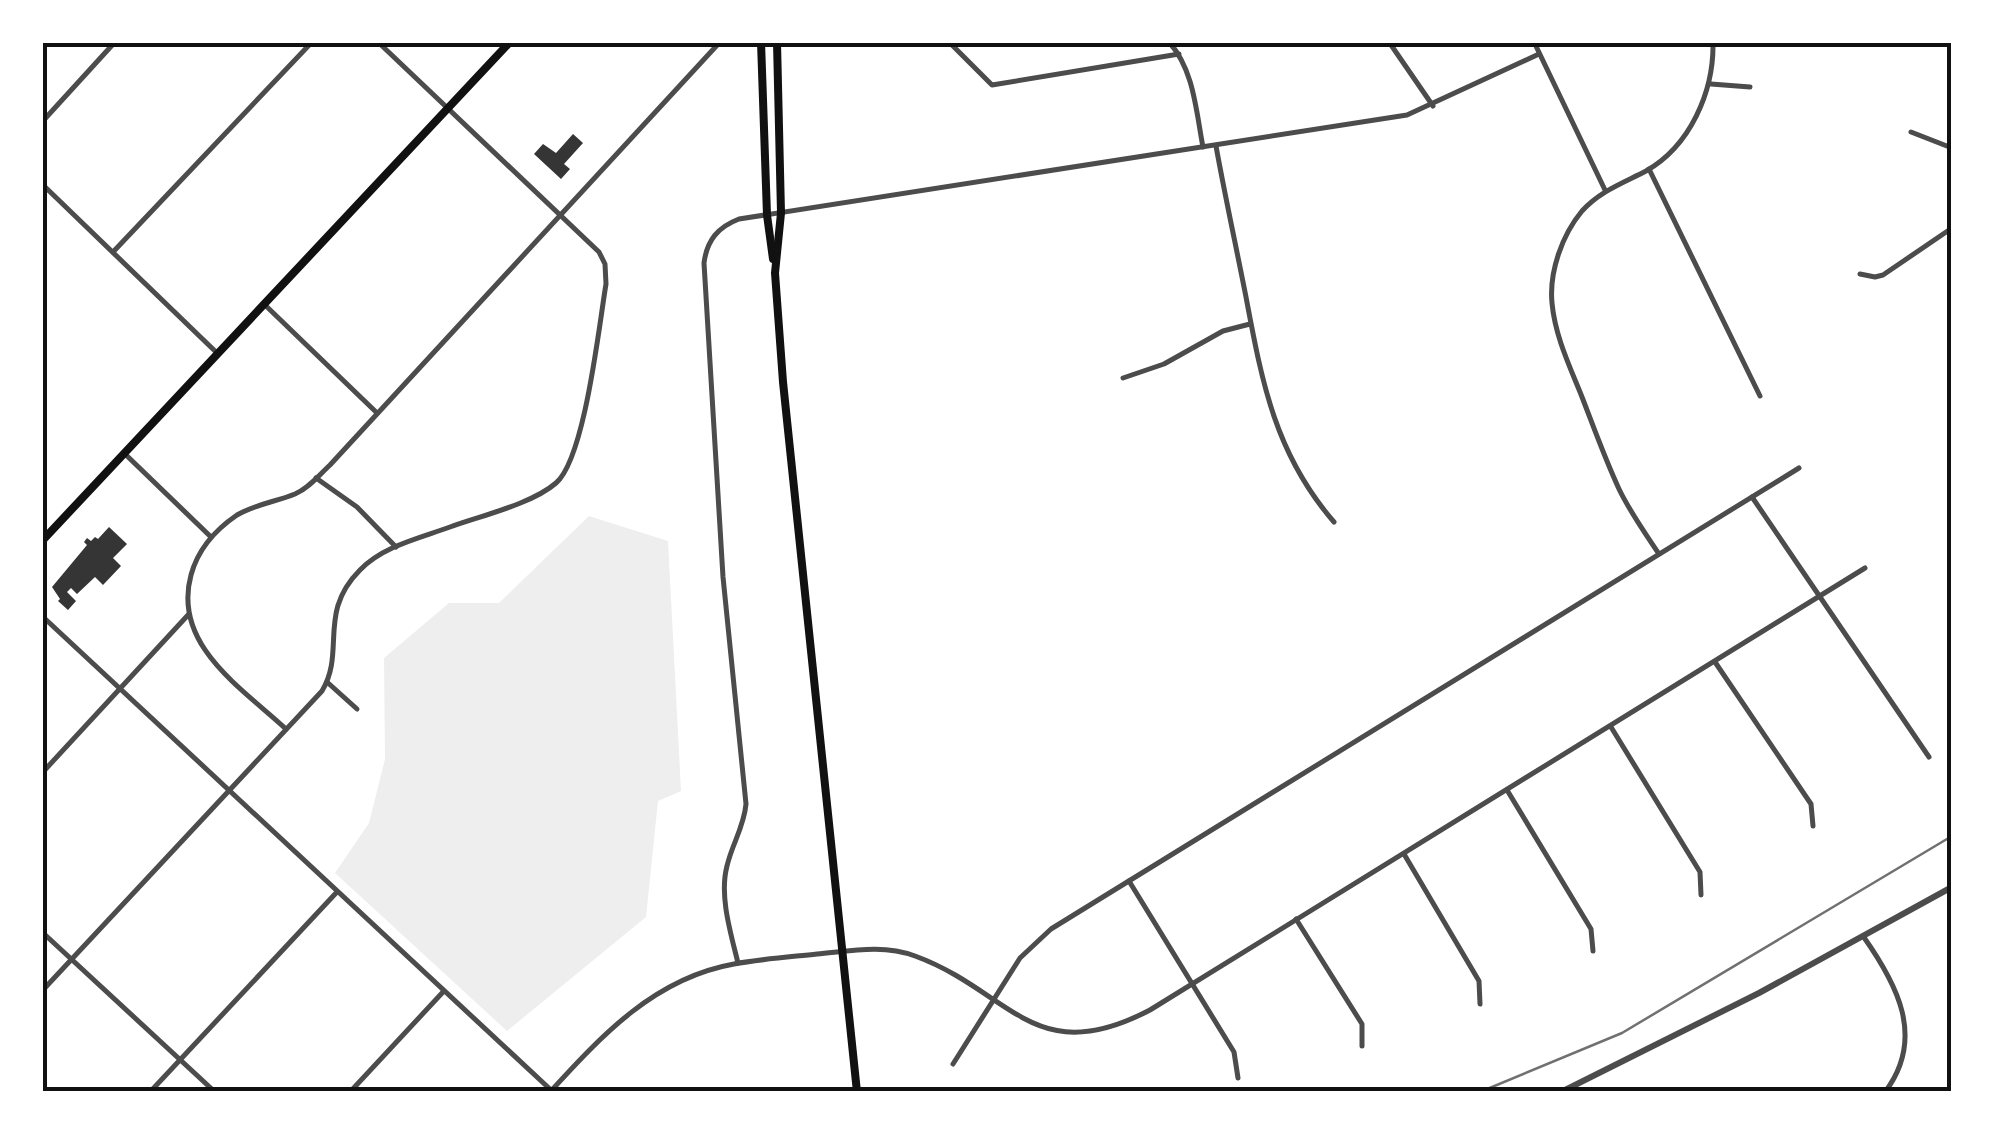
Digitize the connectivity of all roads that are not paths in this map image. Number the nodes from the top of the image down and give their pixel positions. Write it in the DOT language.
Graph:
graph roads {
  1 [pos="115,42"];
  2 [pos="312,42"];
  3 [pos="378,42"];
  4 [pos="510,42"];
  5 [pos="720,42"];
  6 [pos="761,42"];
  7 [pos="776,42"];
  8 [pos="949,42"];
  9 [pos="1168,42"];
  10 [pos="1389,42"];
  11 [pos="1534,42"];
  12 [pos="1714,42"];
  13 [pos="1179,54"];
  14 [pos="1540,54"];
  15 [pos="1711,84"];
  16 [pos="1750,87"];
  17 [pos="1433,106"];
  18 [pos="447,108"];
  19 [pos="42,122"];
  20 [pos="1911,132"];
  21 [pos="1216,146"];
  22 [pos="1204,148"];
  23 [pos="1952,148"];
  24 [pos="1649,169"];
  25 [pos="42,184"];
  26 [pos="1605,190"];
  27 [pos="781,213"];
  28 [pos="562,214"];
  29 [pos="767,215"];
  30 [pos="1952,228"];
  31 [pos="113,252"];
  32 [pos="775,273"];
  33 [pos="1860,274"];
  34 [pos="263,304"];
  35 [pos="1250,324"];
  36 [pos="218,353"];
  37 [pos="1123,378"];
  38 [pos="1760,396"];
  39 [pos="376,413"];
  40 [pos="124,453"];
  41 [pos="1798,468"];
  42 [pos="316,478"];
  43 [pos="1752,497"];
  44 [pos="1334,522"];
  45 [pos="211,537"];
  46 [pos="42,541"];
  47 [pos="396,547"];
  48 [pos="1658,554"];
  49 [pos="1866,568"];
  50 [pos="1819,598"];
  51 [pos="42,616"];
  52 [pos="188,616"];
  53 [pos="1715,662"];
  54 [pos="327,682"];
  55 [pos="121,689"];
  56 [pos="357,710"];
  57 [pos="1611,727"];
  58 [pos="286,729"];
  59 [pos="1929,757"];
  60 [pos="42,774"];
  61 [pos="229,790"];
  62 [pos="1506,790"];
  63 [pos="1813,826"];
  64 [pos="1404,854"];
  65 [pos="1129,881"];
  66 [pos="1952,887"];
  67 [pos="336,892"];
  68 [pos="1701,894"];
  69 [pos="1296,919"];
  70 [pos="42,932"];
  71 [pos="1864,936"];
  72 [pos="843,952"];
  73 [pos="1592,952"];
  74 [pos="72,959"];
  75 [pos="738,964"];
  76 [pos="1192,984"];
  77 [pos="42,990"];
  78 [pos="443,992"];
  79 [pos="992,1000"];
  80 [pos="1480,1004"];
  81 [pos="1362,1046"];
  82 [pos="180,1059"];
  83 [pos="954,1064"];
  84 [pos="1238,1078"];
  85 [pos="551,1091"];
  86 [pos="150,1092"];
  87 [pos="215,1092"];
  88 [pos="350,1092"];
  89 [pos="856,1092"];
  90 [pos="1560,1092"];
  91 [pos="1885,1092"];
  1 -- 19 [label="street"];
  2 -- 31 [label="street"];
  3 -- 18 [label="street"];
  4 -- 18 [label="main road"];
  5 -- 28 [label="street"];
  6 -- 29 [label="main road"];
  7 -- 27 [label="main road"];
  8 -- 13 [label="street"];
  9 -- 13 [label="street"];
  10 -- 17 [label="street"];
  11 -- 14 [label="street"];
  12 -- 15 [label="street"];
  13 -- 22 [label="street"];
  14 -- 17 [label="street"];
  14 -- 26 [label="street"];
  15 -- 16 [label="street"];
  15 -- 24 [label="street"];
  17 -- 21 [label="street"];
  18 -- 28 [label="street"];
  18 -- 34 [label="main road"];
  20 -- 23 [label="street"];
  21 -- 22 [label="street"];
  21 -- 35 [label="street"];
  22 -- 27 [label="street"];
  24 -- 26 [label="street"];
  24 -- 38 [label="street"];
  25 -- 31 [label="street"];
  26 -- 48 [label="street"];
  27 -- 29 [label="street"];
  27 -- 32 [label="main road"];
  28 -- 39 [label="street"];
  28 -- 47 [label="street"];
  29 -- 32 [label="main road"];
  29 -- 75 [label="street"];
  30 -- 33 [label="street"];
  31 -- 36 [label="street"];
  32 -- 72 [label="main road"];
  34 -- 36 [label="main road"];
  34 -- 39 [label="street"];
  35 -- 37 [label="street"];
  35 -- 44 [label="street"];
  36 -- 40 [label="main road"];
  39 -- 42 [label="street"];
  40 -- 45 [label="street"];
  40 -- 46 [label="main road"];
  41 -- 43 [label="street"];
  42 -- 45 [label="street"];
  42 -- 47 [label="street"];
  43 -- 48 [label="street"];
  43 -- 50 [label="street"];
  45 -- 52 [label="street"];
  47 -- 54 [label="street"];
  48 -- 65 [label="street"];
  49 -- 50 [label="street"];
  50 -- 53 [label="street"];
  50 -- 59 [label="street"];
  51 -- 55 [label="street"];
  52 -- 55 [label="street"];
  52 -- 58 [label="street"];
  53 -- 57 [label="street"];
  53 -- 63 [label="street"];
  54 -- 56 [label="street"];
  54 -- 58 [label="street"];
  55 -- 60 [label="street"];
  55 -- 61 [label="street"];
  57 -- 62 [label="street"];
  57 -- 68 [label="street"];
  58 -- 61 [label="street"];
  61 -- 67 [label="street"];
  61 -- 74 [label="street"];
  62 -- 64 [label="street"];
  62 -- 73 [label="street"];
  64 -- 69 [label="street"];
  64 -- 80 [label="street"];
  65 -- 76 [label="street"];
  65 -- 79 [label="street"];
  66 -- 71 [label="street"];
  67 -- 78 [label="street"];
  67 -- 82 [label="street"];
  69 -- 76 [label="street"];
  69 -- 81 [label="street"];
  70 -- 74 [label="street"];
  71 -- 90 [label="street"];
  71 -- 91 [label="street"];
  72 -- 75 [label="street"];
  72 -- 79 [label="street"];
  72 -- 89 [label="main road"];
  74 -- 77 [label="street"];
  74 -- 82 [label="street"];
  75 -- 85 [label="street"];
  76 -- 79 [label="street"];
  76 -- 84 [label="street"];
  78 -- 85 [label="street"];
  78 -- 88 [label="street"];
  79 -- 83 [label="street"];
  82 -- 86 [label="street"];
  82 -- 87 [label="street"];
}
